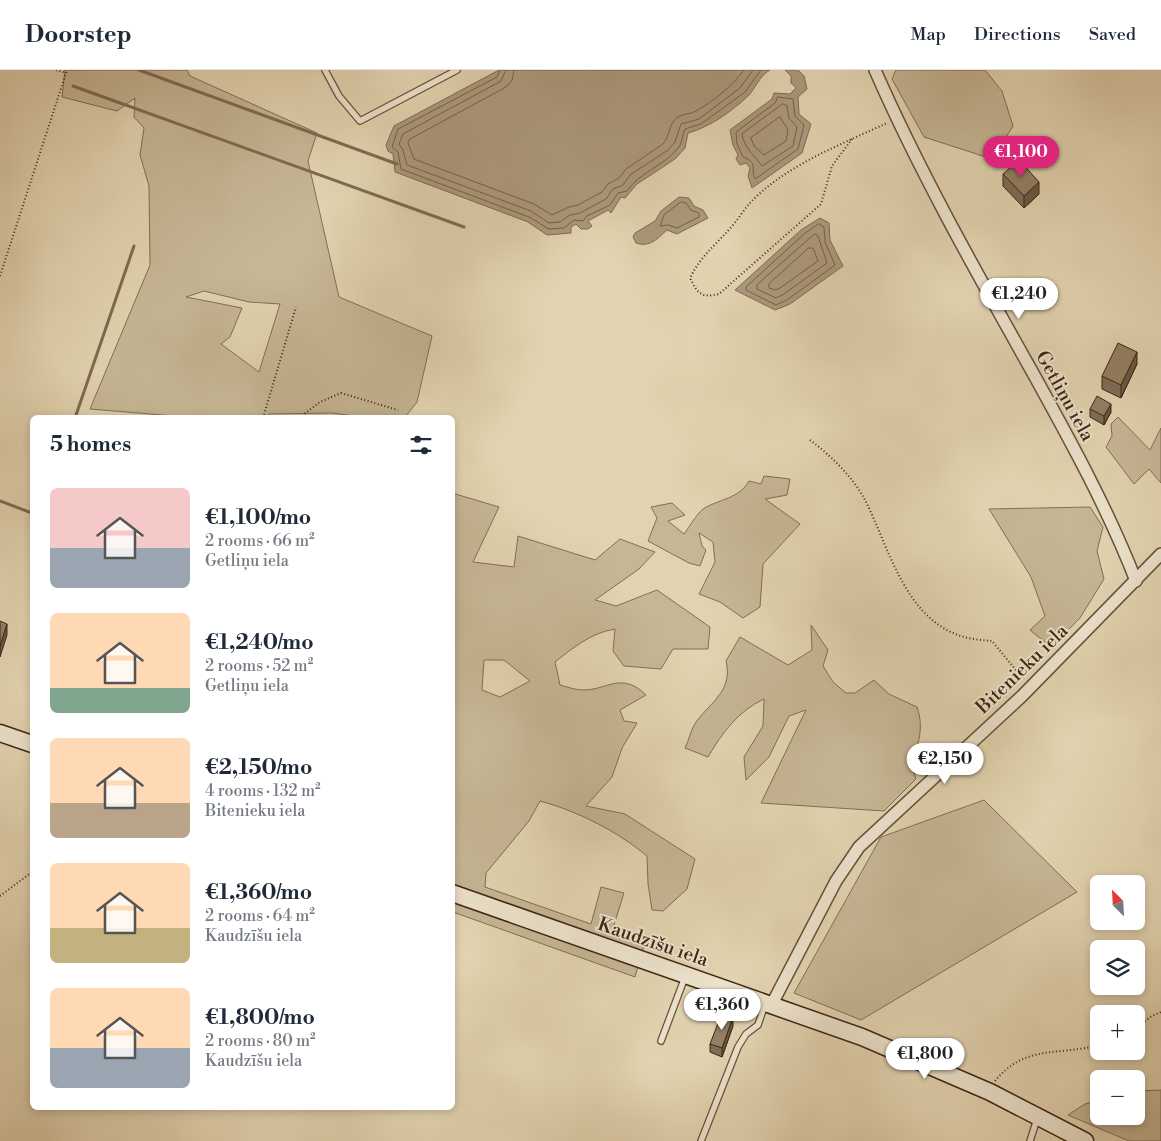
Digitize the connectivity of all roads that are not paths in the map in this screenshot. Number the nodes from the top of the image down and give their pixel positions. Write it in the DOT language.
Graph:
graph roads {
  1 [pos="325,70"];
  2 [pos="457,70"];
  3 [pos="875,70"];
  4 [pos="1161,554"];
  5 [pos="1136,581"];
  6 [pos="1,736"];
  7 [pos="30,743"];
  8 [pos="455,894"];
  9 [pos="685,975"];
  10 [pos="769,1003"];
  11 [pos="661,1041"];
  12 [pos="1037,1116"];
  13 [pos="701,1141"];
  14 [pos="1030,1141"];
  15 [pos="1085,1141"];
  1 -- 2 [label="lane"];
  3 -- 5 [label="street, Getliņu iela"];
  4 -- 5 [label="street, Bitenieku iela"];
  5 -- 10 [label="street, Bitenieku iela"];
  6 -- 7 [label="street"];
  8 -- 9 [label="street, Kaudzīšu iela"];
  9 -- 10 [label="street, Kaudzīšu iela"];
  9 -- 11 [label="lane"];
  10 -- 12 [label="street, Kaudzīšu iela"];
  10 -- 13 [label="lane"];
  12 -- 14 [label="lane"];
  12 -- 15 [label="street, Kaudzīšu iela"];
}
